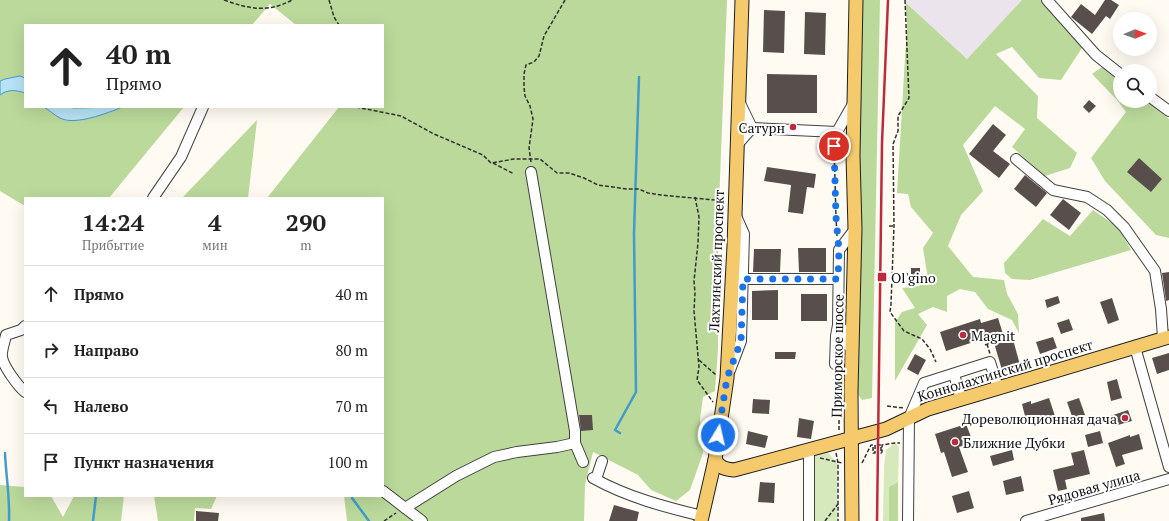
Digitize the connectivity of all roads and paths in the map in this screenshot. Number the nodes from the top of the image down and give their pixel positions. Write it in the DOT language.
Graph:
graph roads {
  1 [pos="224,0"];
  2 [pos="292,0"];
  3 [pos="329,0"];
  4 [pos="565,0"];
  5 [pos="742,0"];
  6 [pos="856,0"];
  7 [pos="905,0"];
  8 [pos="1046,0"];
  9 [pos="338,24"];
  10 [pos="1113,69"];
  11 [pos="739,100"];
  12 [pos="1157,102"];
  13 [pos="854,104"];
  14 [pos="203,108"];
  15 [pos="358,108"];
  16 [pos="1169,111"];
  17 [pos="752,128"];
  18 [pos="835,132"];
  19 [pos="737,145"];
  20 [pos="853,156"];
  21 [pos="532,158"];
  22 [pos="1016,159"];
  23 [pos="491,163"];
  24 [pos="531,172"];
  25 [pos="514,174"];
  26 [pos="154,197"];
  27 [pos="696,197"];
  28 [pos="726,201"];
  29 [pos="735,212"];
  30 [pos="889,226"];
  31 [pos="894,226"];
  32 [pos="855,230"];
  33 [pos="839,250"];
  34 [pos="743,279"];
  35 [pos="838,279"];
  36 [pos="888,304"];
  37 [pos="892,304"];
  38 [pos="838,325"];
  39 [pos="24,327"];
  40 [pos="1166,338"];
  41 [pos="993,342"];
  42 [pos="985,345"];
  43 [pos="1134,347"];
  44 [pos="699,360"];
  45 [pos="936,362"];
  46 [pos="835,364"];
  47 [pos="971,368"];
  48 [pos="954,374"];
  49 [pos="723,377"];
  50 [pos="977,388"];
  51 [pos="998,388"];
  52 [pos="24,391"];
  53 [pos="851,391"];
  54 [pos="961,399"];
  55 [pos="715,405"];
  56 [pos="887,406"];
  57 [pos="893,406"];
  58 [pos="909,418"];
  59 [pos="838,432"];
  60 [pos="852,439"];
  61 [pos="899,442"];
  62 [pos="576,443"];
  63 [pos="836,449"];
  64 [pos="809,453"];
  65 [pos="715,460"];
  66 [pos="602,461"];
  67 [pos="583,462"];
  68 [pos="838,463"];
  69 [pos="847,463"];
  70 [pos="860,463"];
  71 [pos="1169,467"];
  72 [pos="1169,479"];
  73 [pos="384,492"];
  74 [pos="838,504"];
  75 [pos="405,508"];
  76 [pos="702,518"];
  77 [pos="1042,519"];
  78 [pos="384,521"];
  79 [pos="422,521"];
  80 [pos="809,521"];
  81 [pos="826,521"];
  82 [pos="838,521"];
  83 [pos="852,521"];
  84 [pos="908,521"];
  85 [pos="1026,521"];
  1 -- 2 [label="path"];
  3 -- 9 [label="path"];
  4 -- 21 [label="path"];
  5 -- 11 [label="main road, Лахтинский проспект"];
  6 -- 13 [label="main road, Приморское шоссе"];
  7 -- 31 [label="path"];
  8 -- 10 [label="street"];
  11 -- 17 [label="street"];
  11 -- 19 [label="main road, Лахтинский проспект"];
  12 -- 16 [label="street"];
  13 -- 18 [label="street"];
  13 -- 20 [label="main road, Приморское шоссе"];
  14 -- 26 [label="street"];
  15 -- 23 [label="path"];
  17 -- 18 [label="street"];
  17 -- 19 [label="street"];
  18 -- 20 [label="street"];
  18 -- 33 [label="path"];
  19 -- 29 [label="main road, Лахтинский проспект"];
  20 -- 32 [label="main road, Приморское шоссе"];
  21 -- 23 [label="path"];
  21 -- 24 [label="path"];
  21 -- 27 [label="path"];
  22 -- 40 [label="street"];
  23 -- 25 [label="path"];
  24 -- 62 [label="street"];
  27 -- 28 [label="path"];
  27 -- 44 [label="path"];
  29 -- 34 [label="street"];
  29 -- 49 [label="main road, Лахтинский проспект"];
  30 -- 31 [label="path"];
  31 -- 37 [label="path"];
  32 -- 33 [label="street"];
  32 -- 53 [label="main road, Приморское шоссе"];
  33 -- 35 [label="street"];
  34 -- 35 [label="street"];
  34 -- 49 [label="street"];
  35 -- 38 [label="street"];
  36 -- 37 [label="path"];
  37 -- 45 [label="path"];
  38 -- 46 [label="street"];
  38 -- 53 [label="street"];
  39 -- 52 [label="street"];
  40 -- 43 [label="main road, Коннолахтинский проспект"];
  41 -- 42 [label="path"];
  43 -- 51 [label="main road, Коннолахтинский проспект"];
  43 -- 71 [label="street"];
  44 -- 49 [label="path"];
  44 -- 55 [label="path"];
  46 -- 59 [label="path"];
  47 -- 48 [label="street"];
  47 -- 50 [label="path"];
  47 -- 51 [label="street"];
  48 -- 54 [label="street"];
  48 -- 58 [label="street"];
  49 -- 65 [label="main road, Лахтинский проспект"];
  51 -- 54 [label="main road, Коннолахтинский проспект"];
  53 -- 60 [label="main road, Приморское шоссе"];
  54 -- 58 [label="main road, Коннолахтинский проспект"];
  56 -- 57 [label="path"];
  58 -- 60 [label="main road, Коннолахтинский проспект"];
  58 -- 84 [label="street"];
  60 -- 64 [label="main road, Коннолахтинский проспект"];
  60 -- 83 [label="main road, Приморское шоссе"];
  61 -- 70 [label="path"];
  62 -- 67 [label="street"];
  62 -- 75 [label="street"];
  63 -- 68 [label="path"];
  64 -- 65 [label="main road, Коннолахтинский проспект"];
  64 -- 68 [label="path"];
  64 -- 80 [label="street"];
  65 -- 76 [label="main road, Лахтинский проспект"];
  66 -- 76 [label="street"];
  68 -- 69 [label="path"];
  68 -- 74 [label="path"];
  72 -- 77 [label="street, Рядовая улица"];
  73 -- 75 [label="street"];
  74 -- 81 [label="path"];
  74 -- 82 [label="path"];
  75 -- 78 [label="path"];
  75 -- 79 [label="street"];
  77 -- 85 [label="street, Рядовая улица"];
}
